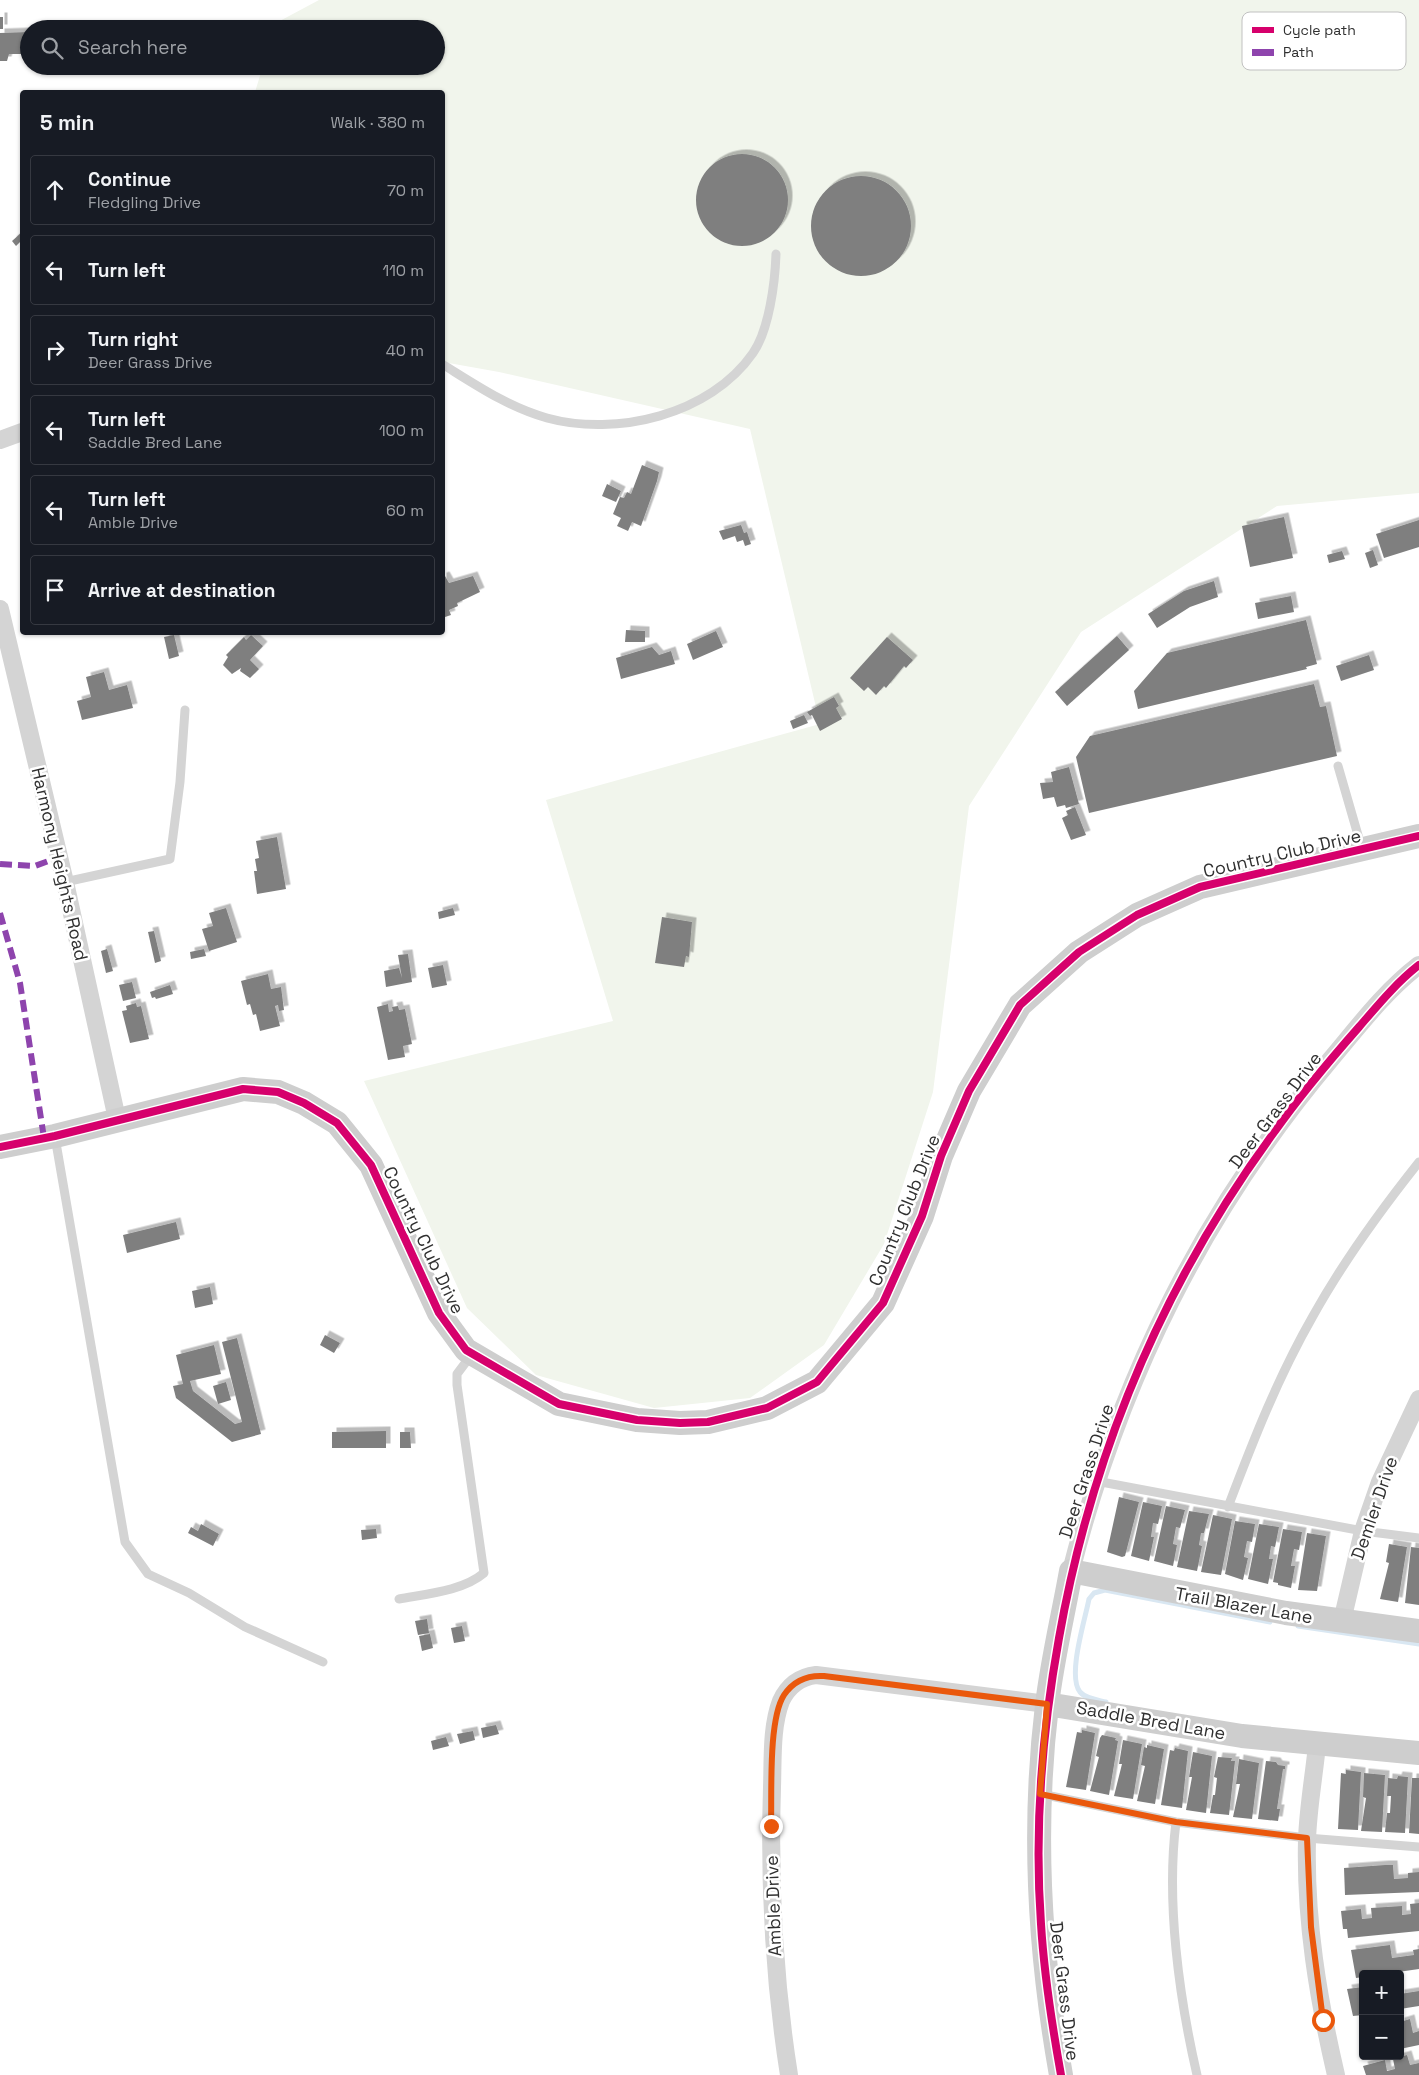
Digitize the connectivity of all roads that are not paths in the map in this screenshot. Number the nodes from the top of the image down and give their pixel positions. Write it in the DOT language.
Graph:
graph roads {
  1 [pos="776,254"];
  2 [pos="445,366"];
  3 [pos="20,433"];
  4 [pos="0,440"];
  5 [pos="0,608"];
  6 [pos="185,710"];
  7 [pos="1338,766"];
  8 [pos="1419,836"];
  9 [pos="1362,849"];
  10 [pos="65,882"];
  11 [pos="1419,965"];
  12 [pos="117,1120"];
  13 [pos="55,1136"];
  14 [pos="0,1147"];
  15 [pos="1419,1162"];
  16 [pos="472,1354"];
  17 [pos="1419,1399"];
  18 [pos="1096,1481"];
  19 [pos="1228,1507"];
  20 [pos="1363,1531"];
  21 [pos="1419,1538"];
  22 [pos="1071,1571"];
  23 [pos="399,1600"];
  24 [pos="1342,1622"];
  25 [pos="1419,1631"];
  26 [pos="323,1662"];
  27 [pos="795,1682"];
  28 [pos="1047,1704"];
  29 [pos="1317,1745"];
  30 [pos="1419,1753"];
  31 [pos="1040,1794"];
  32 [pos="1176,1822"];
  33 [pos="1307,1838"];
  34 [pos="1419,1847"];
  35 [pos="789,2075"];
  36 [pos="1061,2075"];
  37 [pos="1197,2075"];
  38 [pos="1336,2075"];
  1 -- 2 [label="lane"];
  3 -- 4 [label="street"];
  5 -- 10 [label="street, Harmony Heights Road"];
  6 -- 10 [label="lane"];
  7 -- 9 [label="lane"];
  8 -- 9 [label="street, Country Club Drive"];
  9 -- 16 [label="street, Country Club Drive"];
  10 -- 12 [label="street, Harmony Heights Road"];
  11 -- 18 [label="street, Deer Grass Drive"];
  12 -- 13 [label="street, Country Club Drive"];
  12 -- 16 [label="street, Country Club Drive"];
  13 -- 14 [label="street, Country Club Drive"];
  13 -- 26 [label="lane"];
  15 -- 19 [label="lane"];
  16 -- 23 [label="lane"];
  17 -- 20 [label="street, Demler Drive"];
  18 -- 19 [label="lane"];
  18 -- 22 [label="street, Deer Grass Drive"];
  19 -- 20 [label="lane"];
  20 -- 21 [label="lane"];
  20 -- 24 [label="street, Demler Drive"];
  22 -- 24 [label="street, Trail Blazer Lane"];
  22 -- 28 [label="street, Deer Grass Drive"];
  24 -- 25 [label="street, Trail Blazer Lane"];
  27 -- 28 [label="street, Saddle Bred Lane"];
  27 -- 35 [label="street, Amble Drive"];
  28 -- 29 [label="street, Saddle Bred Lane"];
  28 -- 31 [label="street, Deer Grass Drive"];
  29 -- 30 [label="street, Saddle Bred Lane"];
  29 -- 33 [label="street"];
  31 -- 32 [label="lane"];
  31 -- 36 [label="street, Deer Grass Drive"];
  32 -- 33 [label="lane"];
  32 -- 37 [label="lane"];
  33 -- 34 [label="lane"];
  33 -- 38 [label="street"];
}
